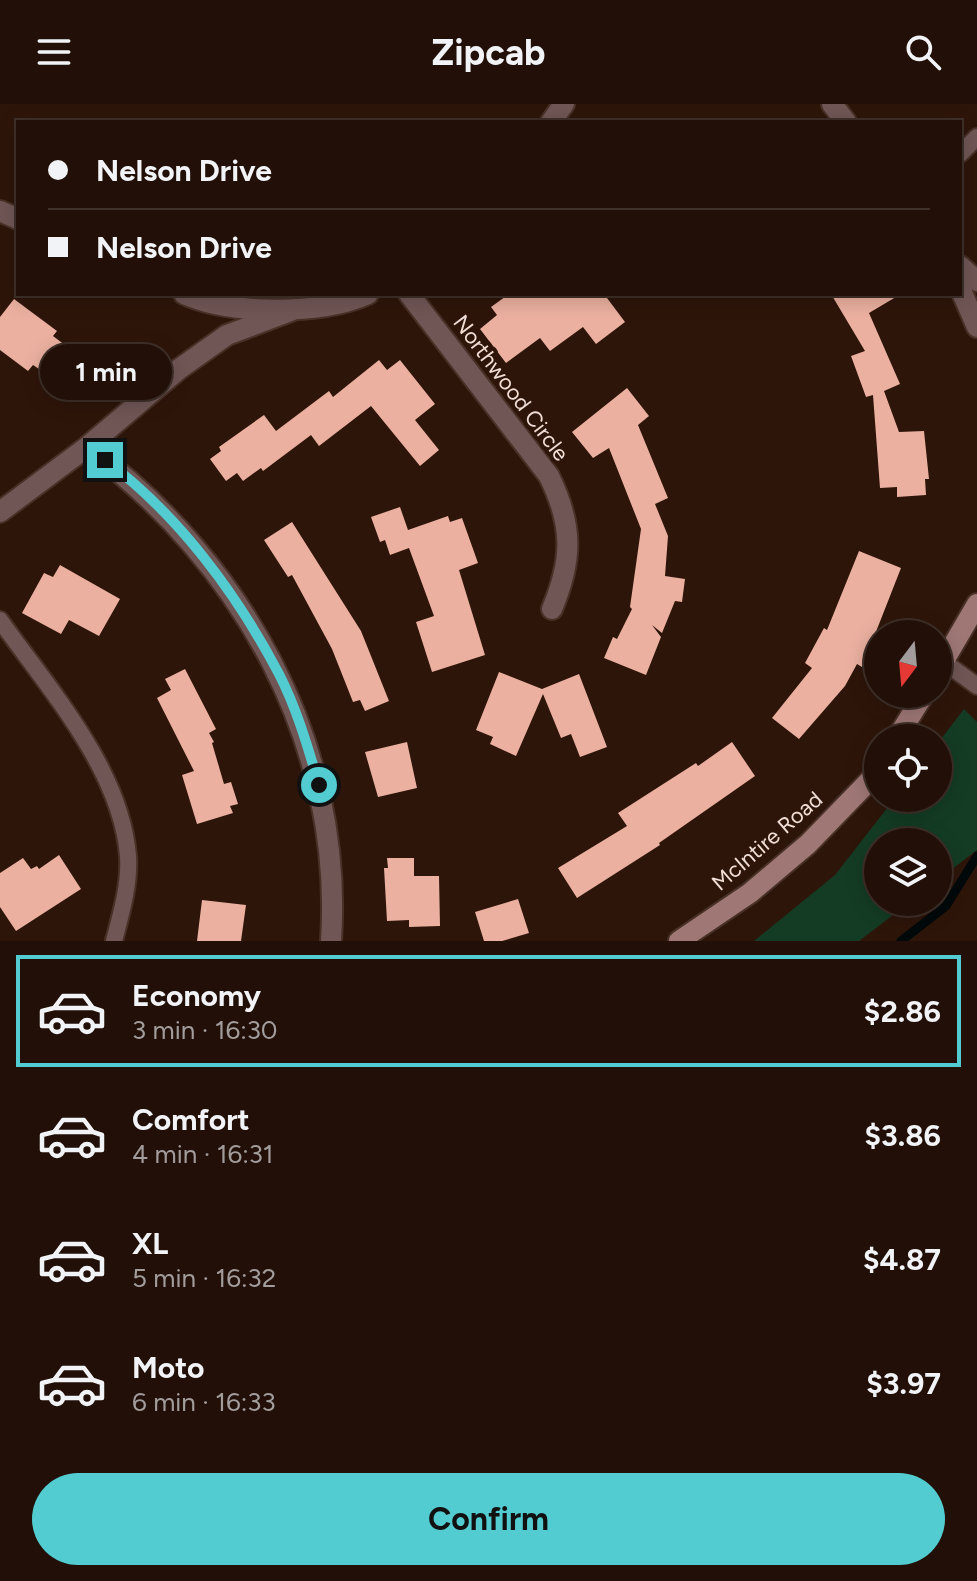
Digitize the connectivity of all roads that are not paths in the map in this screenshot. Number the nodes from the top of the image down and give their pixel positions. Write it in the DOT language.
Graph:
graph roads {
  1 [pos="832,104"];
  2 [pos="844,120"];
  3 [pos="977,137"];
  4 [pos="962,152"];
  5 [pos="962,268"];
  6 [pos="977,281"];
  7 [pos="962,293"];
  8 [pos="189,296"];
  9 [pos="361,296"];
  10 [pos="411,296"];
  11 [pos="296,309"];
  12 [pos="977,327"];
  13 [pos="87,447"];
  14 [pos="0,512"];
  15 [pos="977,604"];
  16 [pos="552,609"];
  17 [pos="0,620"];
  18 [pos="952,648"];
  19 [pos="952,673"];
  20 [pos="977,686"];
  21 [pos="864,786"];
  22 [pos="114,941"];
  23 [pos="331,941"];
  24 [pos="679,941"];
  1 -- 2 [label="street"];
  3 -- 4 [label="lane"];
  5 -- 6 [label="street"];
  7 -- 12 [label="street"];
  8 -- 11 [label="street"];
  9 -- 11 [label="street"];
  10 -- 16 [label="street, Northwood Circle"];
  11 -- 13 [label="street"];
  13 -- 14 [label="street"];
  13 -- 23 [label="street"];
  15 -- 18 [label="main road"];
  17 -- 22 [label="lane"];
  19 -- 20 [label="lane"];
  21 -- 24 [label="main road, McIntire Road"];
}
